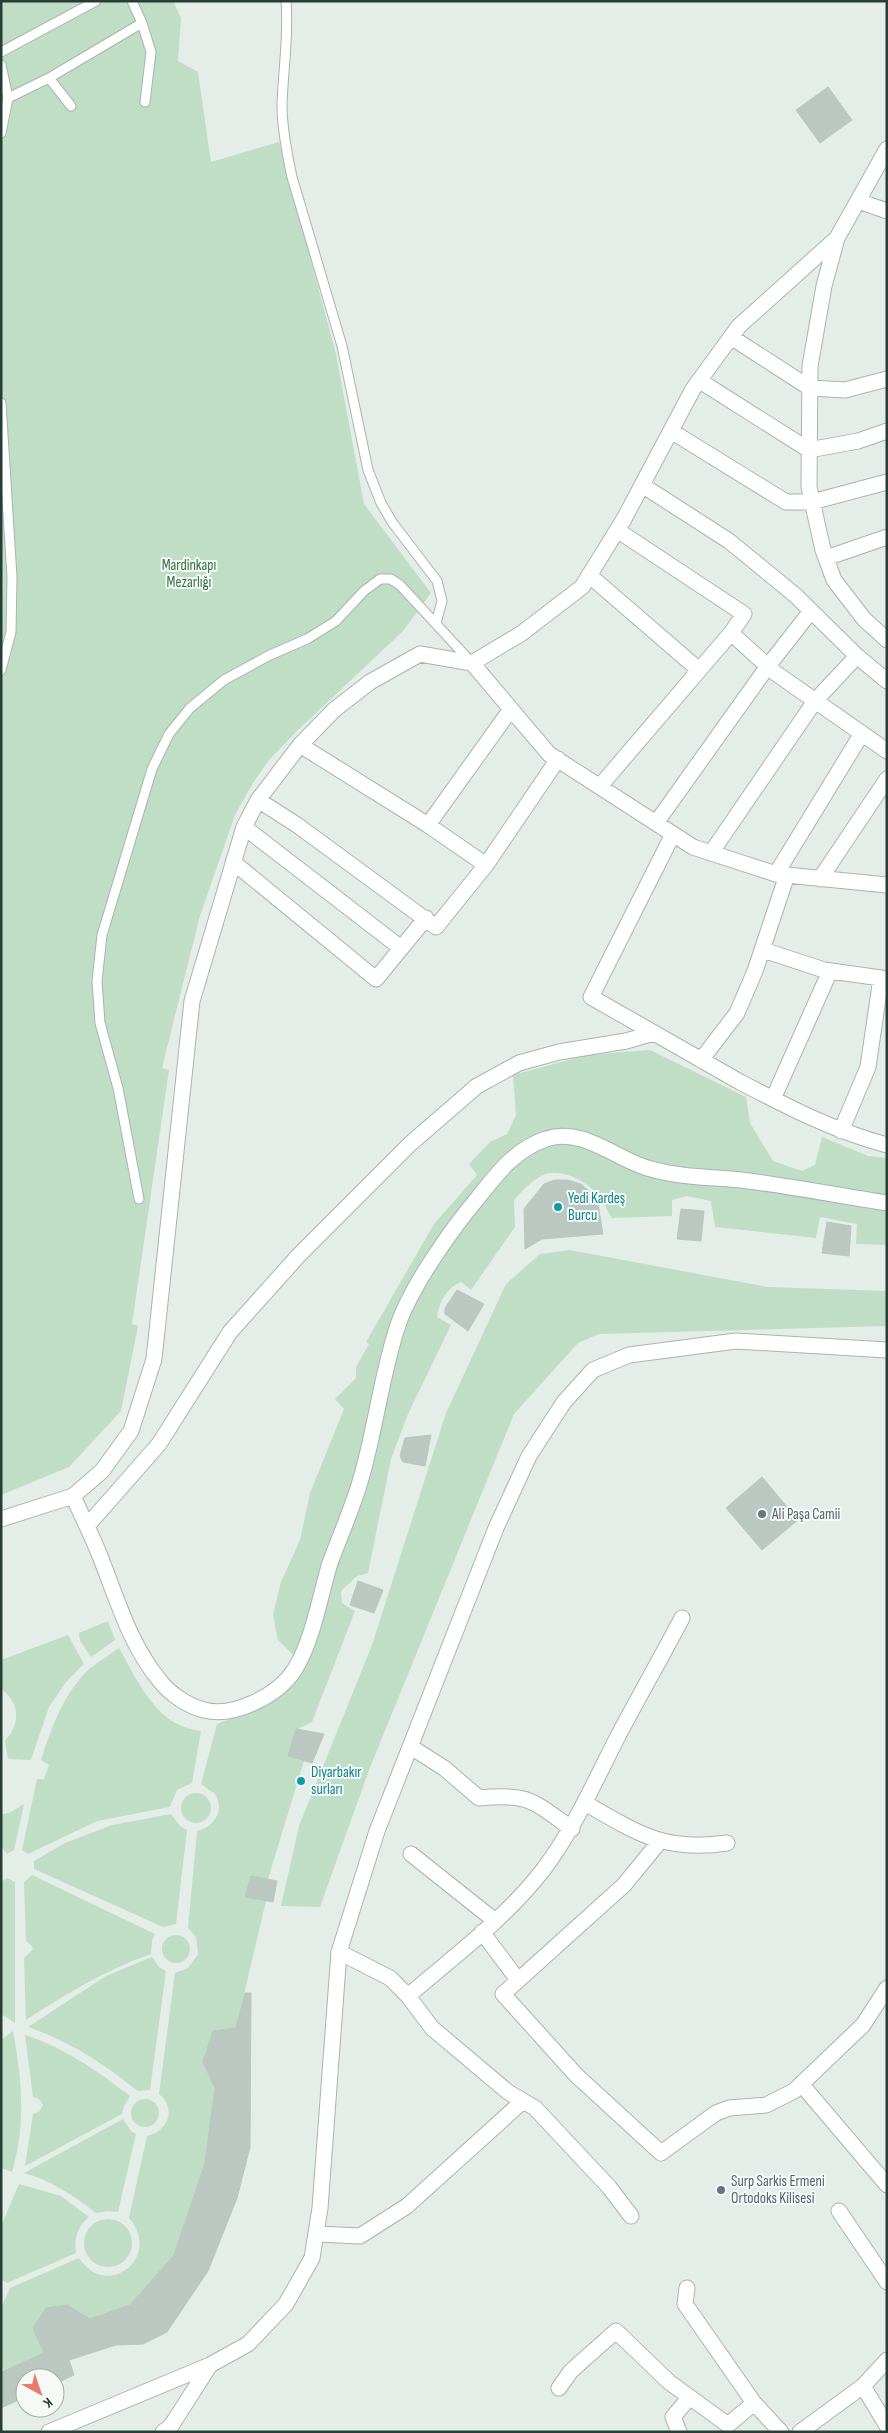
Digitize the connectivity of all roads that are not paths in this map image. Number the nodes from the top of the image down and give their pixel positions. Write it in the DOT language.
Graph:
graph roads {
  1 [pos="96,1"];
  2 [pos="132,1"];
  3 [pos="286,1"];
  4 [pos="142,23"];
  5 [pos="1,52"];
  6 [pos="1,65"];
  7 [pos="49,78"];
  8 [pos="8,98"];
  9 [pos="145,102"];
  10 [pos="71,106"];
  11 [pos="1,133"];
  12 [pos="887,149"];
  13 [pos="858,201"];
  14 [pos="887,211"];
  15 [pos="837,238"];
  16 [pos="731,337"];
  17 [pos="887,379"];
  18 [pos="700,381"];
  19 [pos="810,388"];
  20 [pos="1,403"];
  21 [pos="671,431"];
  22 [pos="887,431"];
  23 [pos="809,450"];
  24 [pos="887,482"];
  25 [pos="642,485"];
  26 [pos="812,502"];
  27 [pos="616,530"];
  28 [pos="887,537"];
  29 [pos="826,558"];
  30 [pos="589,575"];
  31 [pos="811,611"];
  32 [pos="436,623"];
  33 [pos="731,633"];
  34 [pos="887,640"];
  35 [pos="857,656"];
  36 [pos="472,663"];
  37 [pos="768,666"];
  38 [pos="1,670"];
  39 [pos="699,670"];
  40 [pos="887,681"];
  41 [pos="815,701"];
  42 [pos="511,709"];
  43 [pos="861,735"];
  44 [pos="300,746"];
  45 [pos="887,751"];
  46 [pos="558,759"];
  47 [pos="887,779"];
  48 [pos="600,786"];
  49 [pos="258,800"];
  50 [pos="656,823"];
  51 [pos="428,825"];
  52 [pos="244,827"];
  53 [pos="673,834"];
  54 [pos="711,853"];
  55 [pos="233,862"];
  56 [pos="486,865"];
  57 [pos="781,875"];
  58 [pos="820,879"];
  59 [pos="887,886"];
  60 [pos="426,918"];
  61 [pos="402,948"];
  62 [pos="763,950"];
  63 [pos="830,971"];
  64 [pos="884,978"];
  65 [pos="654,1033"];
  66 [pos="702,1060"];
  67 [pos="773,1099"];
  68 [pos="841,1131"];
  69 [pos="887,1144"];
  70 [pos="139,1199"];
  71 [pos="887,1203"];
  72 [pos="887,1350"];
  73 [pos="74,1496"];
  74 [pos="1,1519"];
  75 [pos="87,1526"];
  76 [pos="682,1618"];
  77 [pos="411,1747"];
  78 [pos="585,1804"];
  79 [pos="572,1830"];
  80 [pos="660,1842"];
  81 [pos="727,1843"];
  82 [pos="411,1854"];
  83 [pos="494,1920"];
  84 [pos="482,1932"];
  85 [pos="339,1952"];
  86 [pos="518,1980"];
  87 [pos="886,1989"];
  88 [pos="408,1996"];
  89 [pos="802,2085"];
  90 [pos="523,2101"];
  91 [pos="887,2185"];
  92 [pos="839,2211"];
  93 [pos="631,2216"];
  94 [pos="317,2234"];
  95 [pos="887,2282"];
  96 [pos="687,2288"];
  97 [pos="887,2360"];
  98 [pos="210,2365"];
  99 [pos="863,2386"];
  100 [pos="559,2388"];
  101 [pos="689,2398"];
  102 [pos="754,2402"];
  103 [pos="887,2426"];
  104 [pos="49,2432"];
  105 [pos="163,2432"];
  106 [pos="679,2432"];
  107 [pos="782,2432"];
  108 [pos="800,2432"];
  1 -- 5 [label="lane"];
  2 -- 4 [label="lane"];
  3 -- 32 [label="lane"];
  4 -- 7 [label="lane"];
  4 -- 9 [label="lane"];
  6 -- 8 [label="lane"];
  7 -- 8 [label="lane"];
  7 -- 10 [label="lane"];
  8 -- 11 [label="lane"];
  12 -- 13 [label="street"];
  13 -- 14 [label="street"];
  13 -- 15 [label="street"];
  15 -- 16 [label="street"];
  15 -- 19 [label="street"];
  16 -- 18 [label="street"];
  16 -- 19 [label="street"];
  17 -- 19 [label="street"];
  18 -- 21 [label="street"];
  18 -- 23 [label="street"];
  19 -- 23 [label="street"];
  20 -- 38 [label="lane"];
  21 -- 25 [label="street"];
  21 -- 26 [label="street"];
  22 -- 23 [label="street"];
  23 -- 26 [label="street"];
  24 -- 26 [label="street"];
  25 -- 27 [label="street"];
  25 -- 31 [label="street"];
  26 -- 29 [label="street"];
  27 -- 30 [label="street"];
  27 -- 33 [label="street"];
  28 -- 29 [label="street"];
  29 -- 34 [label="street"];
  30 -- 36 [label="street"];
  30 -- 39 [label="street"];
  31 -- 35 [label="street"];
  31 -- 37 [label="street"];
  32 -- 36 [label="lane"];
  32 -- 70 [label="lane"];
  33 -- 37 [label="street"];
  33 -- 39 [label="street"];
  35 -- 40 [label="street"];
  35 -- 41 [label="street"];
  36 -- 42 [label="street"];
  36 -- 44 [label="street"];
  37 -- 41 [label="street"];
  37 -- 50 [label="street"];
  39 -- 48 [label="street"];
  41 -- 43 [label="street"];
  41 -- 54 [label="street"];
  42 -- 46 [label="street"];
  42 -- 51 [label="street"];
  43 -- 45 [label="street"];
  43 -- 57 [label="street"];
  44 -- 49 [label="street"];
  44 -- 51 [label="street"];
  46 -- 48 [label="street"];
  46 -- 56 [label="street"];
  47 -- 58 [label="street"];
  48 -- 50 [label="street"];
  49 -- 52 [label="street"];
  49 -- 60 [label="street"];
  50 -- 53 [label="street"];
  51 -- 56 [label="street"];
  52 -- 55 [label="street"];
  52 -- 61 [label="street"];
  53 -- 54 [label="street"];
  53 -- 65 [label="street"];
  54 -- 57 [label="street"];
  55 -- 61 [label="street"];
  55 -- 73 [label="street"];
  56 -- 60 [label="street"];
  57 -- 58 [label="street"];
  57 -- 62 [label="street"];
  58 -- 59 [label="street"];
  60 -- 61 [label="street"];
  62 -- 63 [label="street"];
  62 -- 66 [label="street"];
  63 -- 64 [label="street"];
  63 -- 67 [label="street"];
  64 -- 68 [label="street"];
  65 -- 66 [label="street"];
  65 -- 75 [label="street"];
  66 -- 67 [label="street"];
  67 -- 68 [label="street"];
  68 -- 69 [label="street"];
  71 -- 75 [label="street"];
  72 -- 77 [label="street"];
  73 -- 74 [label="street"];
  73 -- 75 [label="street"];
  76 -- 78 [label="street"];
  77 -- 79 [label="street"];
  77 -- 85 [label="street"];
  78 -- 79 [label="street"];
  78 -- 80 [label="street"];
  79 -- 83 [label="street"];
  80 -- 81 [label="street"];
  80 -- 86 [label="street"];
  82 -- 83 [label="street"];
  83 -- 84 [label="street"];
  84 -- 86 [label="street"];
  84 -- 88 [label="street"];
  85 -- 88 [label="street"];
  85 -- 94 [label="street"];
  86 -- 89 [label="street"];
  87 -- 89 [label="street"];
  88 -- 90 [label="street"];
  89 -- 91 [label="street"];
  90 -- 93 [label="street"];
  90 -- 94 [label="street"];
  92 -- 95 [label="street"];
  94 -- 98 [label="street"];
  96 -- 102 [label="street"];
  97 -- 99 [label="street"];
  98 -- 104 [label="street"];
  98 -- 105 [label="street"];
  99 -- 103 [label="street"];
  99 -- 108 [label="street"];
  100 -- 101 [label="street"];
  101 -- 102 [label="street"];
  101 -- 106 [label="street"];
  102 -- 107 [label="street"];
}
